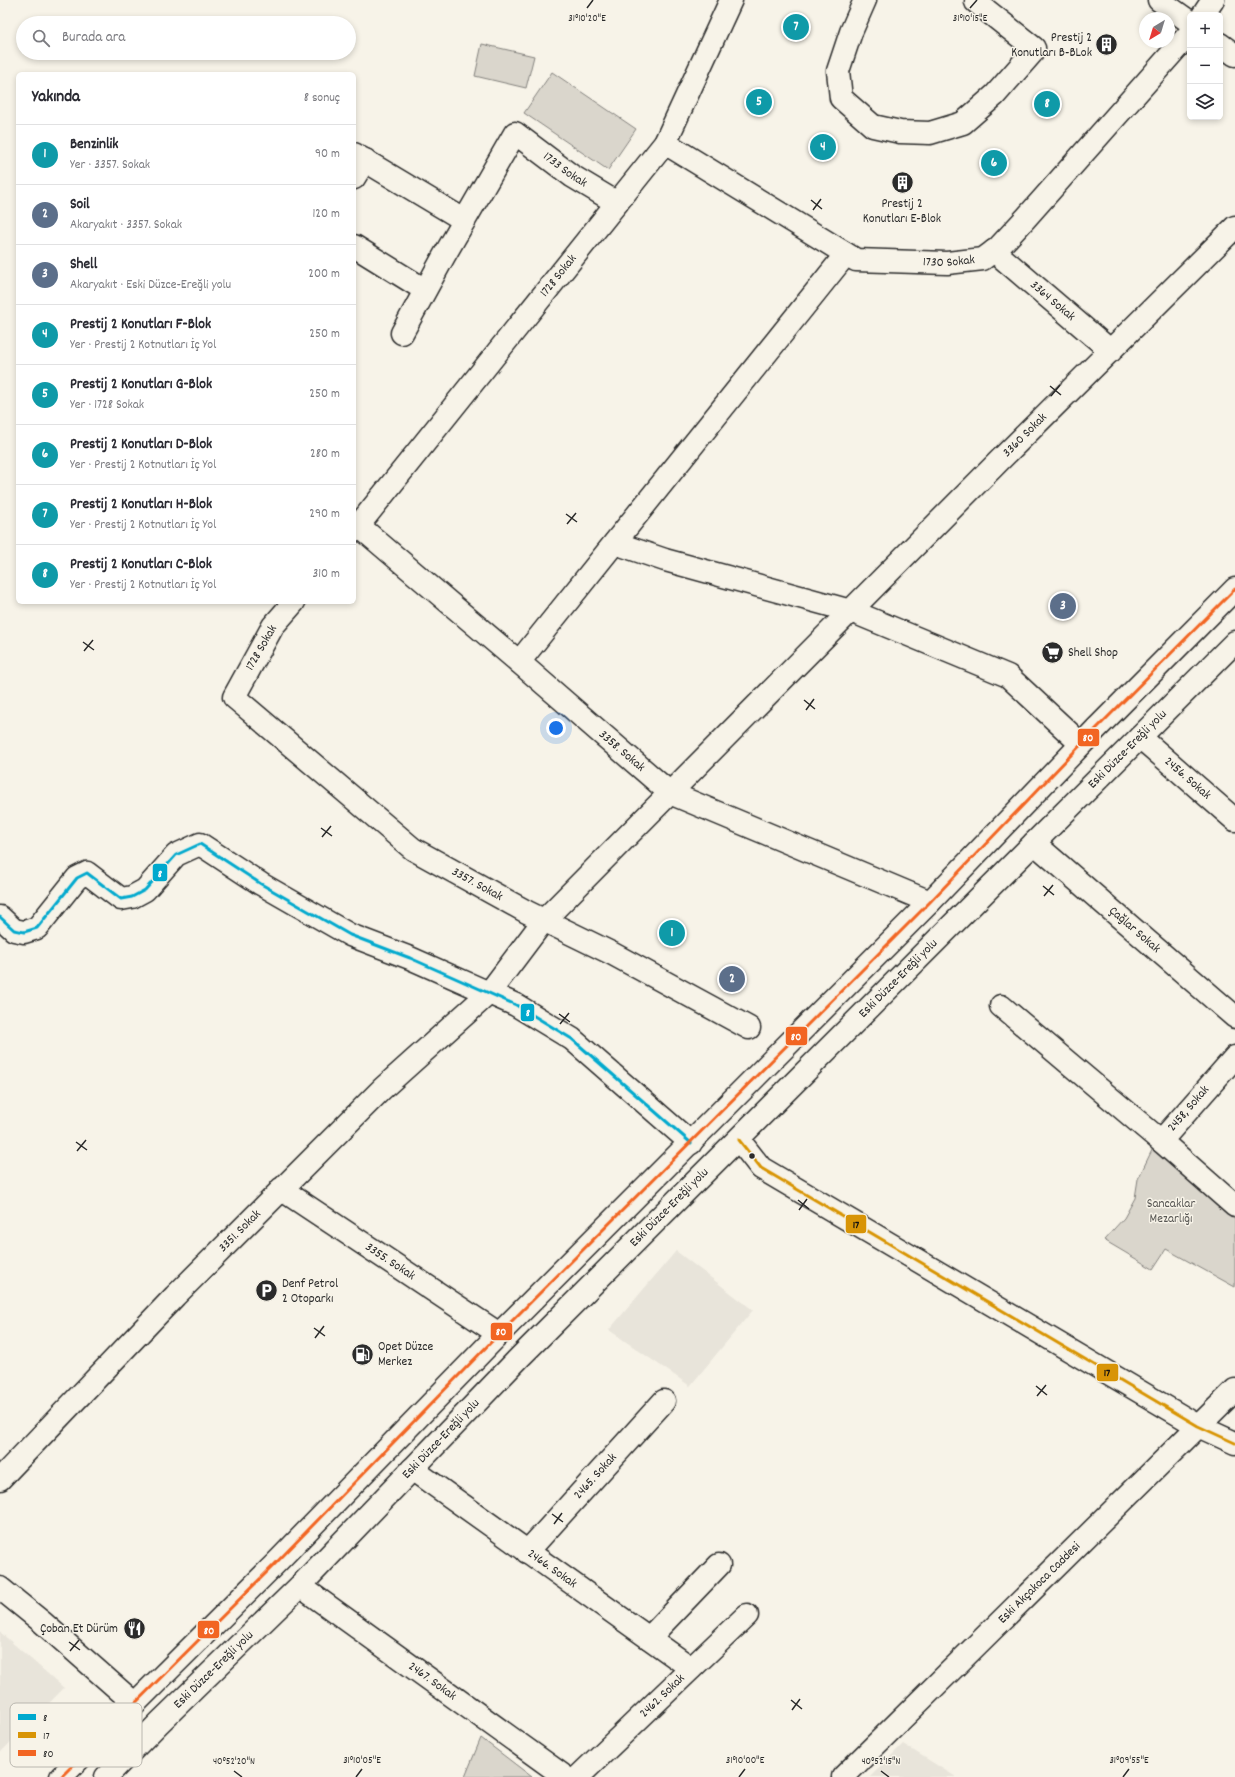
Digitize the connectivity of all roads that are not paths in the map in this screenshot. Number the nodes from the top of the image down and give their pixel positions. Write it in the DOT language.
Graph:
graph roads {
  1 [pos="731,0"];
  2 [pos="865,0"];
  3 [pos="977,0"];
  4 [pos="1159,0"];
  5 [pos="1213,0"];
  6 [pos="1205,12"];
  7 [pos="1187,20"];
  8 [pos="1187,36"];
  9 [pos="1223,46"];
  10 [pos="1235,55"];
  11 [pos="665,143"];
  12 [pos="359,157"];
  13 [pos="356,170"];
  14 [pos="617,203"];
  15 [pos="464,220"];
  16 [pos="1235,227"];
  17 [pos="356,247"];
  18 [pos="994,251"];
  19 [pos="846,254"];
  20 [pos="425,290"];
  21 [pos="402,333"];
  22 [pos="1111,351"];
  23 [pos="356,528"];
  24 [pos="615,542"];
  25 [pos="1235,589"];
  26 [pos="292,604"];
  27 [pos="851,611"];
  28 [pos="1235,642"];
  29 [pos="519,662"];
  30 [pos="234,697"];
  31 [pos="1140,737"];
  32 [pos="1081,744"];
  33 [pos="670,793"];
  34 [pos="1235,820"];
  35 [pos="1034,843"];
  36 [pos="930,902"];
  37 [pos="0,917"];
  38 [pos="544,920"];
  39 [pos="490,993"];
  40 [pos="1001,1006"];
  41 [pos="1235,1017"];
  42 [pos="749,1028"];
  43 [pos="1235,1057"];
  44 [pos="739,1140"];
  45 [pos="1161,1141"];
  46 [pos="691,1143"];
  47 [pos="281,1189"];
  48 [pos="1235,1206"];
  49 [pos="499,1334"];
  50 [pos="1235,1390"];
  51 [pos="664,1401"];
  52 [pos="1198,1426"];
  53 [pos="1235,1443"];
  54 [pos="412,1469"];
  55 [pos="0,1479"];
  56 [pos="527,1552"];
  57 [pos="719,1565"];
  58 [pos="300,1586"];
  59 [pos="0,1588"];
  60 [pos="747,1615"];
  61 [pos="649,1638"];
  62 [pos="691,1668"];
  63 [pos="133,1703"];
  64 [pos="135,1703"];
  65 [pos="142,1740"];
  66 [pos="71,1767"];
  67 [pos="116,1767"];
  68 [pos="61,1777"];
  69 [pos="106,1777"];
  70 [pos="565,1777"];
  71 [pos="578,1777"];
  72 [pos="843,1777"];
  1 -- 11 [label="street, 1728 Sokak"];
  2 -- 3 [label="street"];
  4 -- 7 [label="street"];
  5 -- 6 [label="street"];
  8 -- 18 [label="street, 1730 Sokak"];
  9 -- 10 [label="street"];
  11 -- 14 [label="street, 1728 Sokak"];
  11 -- 19 [label="street, 1730 Sokak"];
  12 -- 13 [label="street"];
  12 -- 15 [label="street"];
  14 -- 15 [label="street, 1733 Sokak"];
  14 -- 23 [label="street, 1728 Sokak"];
  15 -- 20 [label="street"];
  16 -- 22 [label="street, 3360 Sokak"];
  17 -- 20 [label="street"];
  18 -- 19 [label="street, 1730 Sokak"];
  18 -- 22 [label="street, 3364 Sokak"];
  19 -- 24 [label="street"];
  20 -- 21 [label="street"];
  22 -- 27 [label="street, 3360 Sokak"];
  23 -- 29 [label="street, 3358. Sokak"];
  24 -- 27 [label="street"];
  24 -- 29 [label="street"];
  25 -- 32 [label="street"];
  26 -- 30 [label="street, 1728 Sokak"];
  27 -- 32 [label="street"];
  27 -- 33 [label="street, 3360 Sokak"];
  28 -- 31 [label="street, Eski Düzce-Ereğli yolu"];
  29 -- 33 [label="street, 3358. Sokak"];
  30 -- 38 [label="street, 3357. Sokak"];
  31 -- 34 [label="street, 2456. Sokak"];
  31 -- 35 [label="street, Eski Düzce-Ereğli yolu"];
  32 -- 36 [label="street"];
  33 -- 36 [label="street, 3358. Sokak"];
  33 -- 38 [label="street, 3351. Sokak"];
  35 -- 41 [label="street, Çağlar Sokak"];
  35 -- 44 [label="street, Eski Düzce-Ereğli yolu"];
  36 -- 46 [label="street"];
  37 -- 39 [label="street"];
  38 -- 39 [label="street, 3351. Sokak"];
  38 -- 42 [label="street, 3357. Sokak"];
  39 -- 46 [label="street"];
  39 -- 47 [label="street, 3351. Sokak"];
  40 -- 45 [label="street"];
  43 -- 45 [label="street, 2458, Sokak"];
  44 -- 52 [label="street"];
  44 -- 54 [label="street, Eski Düzce-Ereğli yolu"];
  45 -- 48 [label="street, 2458, Sokak"];
  46 -- 49 [label="street"];
  47 -- 49 [label="street, 3355. Sokak"];
  47 -- 55 [label="street, 3351. Sokak"];
  49 -- 64 [label="street"];
  50 -- 52 [label="street, Eski Akçakoca Caddesi"];
  51 -- 56 [label="street, 2465. Sokak"];
  52 -- 53 [label="street"];
  52 -- 72 [label="street, Eski Akçakoca Caddesi"];
  54 -- 56 [label="street, 2466. Sokak"];
  54 -- 58 [label="street, Eski Düzce-Ereğli yolu"];
  56 -- 61 [label="street, 2466. Sokak"];
  57 -- 61 [label="street"];
  58 -- 65 [label="street, Eski Düzce-Ereğli yolu"];
  58 -- 70 [label="street, 2467. Sokak"];
  59 -- 63 [label="street"];
  60 -- 62 [label="street, 2462. Sokak"];
  61 -- 62 [label="street, 2466. Sokak"];
  62 -- 71 [label="street, 2462. Sokak"];
  66 -- 68 [label="street"];
  67 -- 69 [label="street, Eski Düzce-Ereğli yolu"];
}
